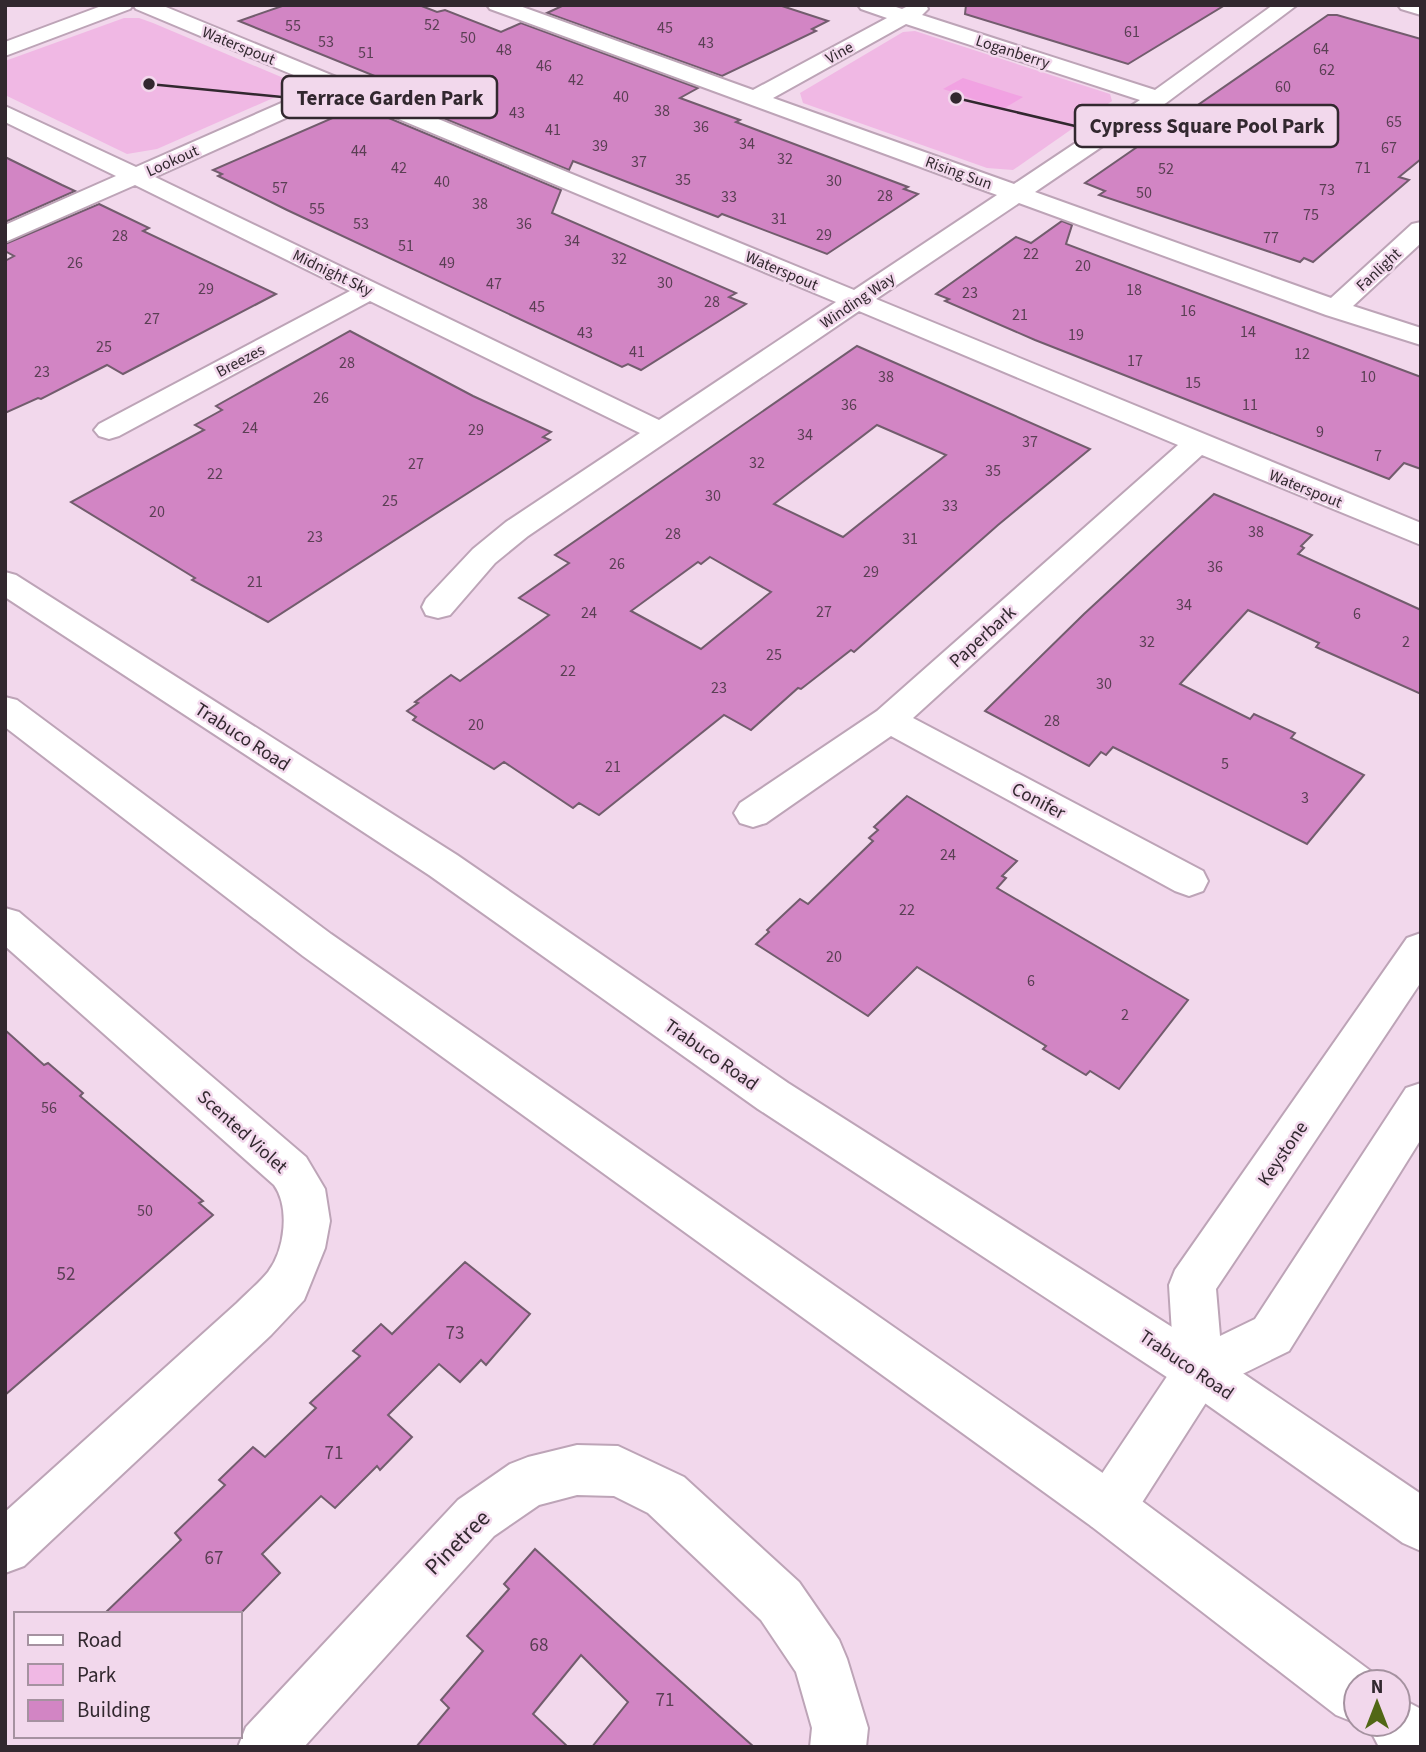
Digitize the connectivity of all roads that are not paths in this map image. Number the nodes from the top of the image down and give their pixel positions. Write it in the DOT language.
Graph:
graph roads {
  1 [pos="124,5"];
  2 [pos="143,5"];
  3 [pos="497,5"];
  4 [pos="868,5"];
  5 [pos="924,5"];
  6 [pos="1287,5"];
  7 [pos="1408,5"];
  8 [pos="1421,9"];
  9 [pos="903,16"];
  10 [pos="5,50"];
  11 [pos="339,86"];
  12 [pos="1158,97"];
  13 [pos="754,99"];
  14 [pos="5,113"];
  15 [pos="136,176"];
  16 [pos="1017,193"];
  17 [pos="1421,229"];
  18 [pos="5,234"];
  19 [pos="370,290"];
  20 [pos="856,301"];
  21 [pos="1335,309"];
  22 [pos="1421,337"];
  23 [pos="109,430"];
  24 [pos="661,432"];
  25 [pos="1198,443"];
  26 [pos="1421,535"];
  27 [pos="5,582"];
  28 [pos="438,607"];
  29 [pos="5,709"];
  30 [pos="889,720"];
  31 [pos="753,813"];
  32 [pos="1189,881"];
  33 [pos="5,923"];
  34 [pos="1421,949"];
  35 [pos="1421,1101"];
  36 [pos="1199,1371"];
  37 [pos="1109,1508"];
  38 [pos="1421,1525"];
  39 [pos="5,1547"];
  40 [pos="1342,1684"];
  41 [pos="266,1747"];
  42 [pos="838,1747"];
  1 -- 10 [label="street"];
  2 -- 11 [label="street, Waterspout"];
  3 -- 13 [label="street, Rising Sun"];
  4 -- 9 [label="street, Loganberry"];
  5 -- 9 [label="street, Vine"];
  6 -- 12 [label="street, Winding Way"];
  7 -- 8 [label="street"];
  9 -- 12 [label="street, Loganberry"];
  9 -- 13 [label="street, Vine"];
  11 -- 15 [label="street, Lookout"];
  11 -- 20 [label="street, Waterspout"];
  12 -- 16 [label="street, Winding Way"];
  13 -- 16 [label="street, Rising Sun"];
  14 -- 15 [label="street, Midnight Sky"];
  15 -- 18 [label="street, Lookout"];
  15 -- 19 [label="street, Midnight Sky"];
  16 -- 20 [label="street, Winding Way"];
  16 -- 21 [label="street, Rising Sun"];
  17 -- 21 [label="street, Fanlight"];
  19 -- 23 [label="street, Breezes"];
  19 -- 24 [label="street, Midnight Sky"];
  20 -- 24 [label="street, Winding Way"];
  20 -- 25 [label="street, Waterspout"];
  21 -- 22 [label="street, Rising Sun"];
  24 -- 28 [label="street, Winding Way"];
  25 -- 26 [label="street, Waterspout"];
  25 -- 30 [label="street, Paperbark"];
  27 -- 36 [label="street, Trabuco Road"];
  29 -- 37 [label="street"];
  30 -- 31 [label="street, Paperbark"];
  30 -- 32 [label="street, Conifer"];
  33 -- 39 [label="street, Scented Violet"];
  34 -- 36 [label="street, Keystone"];
  35 -- 36 [label="street"];
  36 -- 37 [label="street"];
  36 -- 38 [label="street, Trabuco Road"];
  37 -- 40 [label="street"];
  41 -- 42 [label="street, Pinetree"];
}
